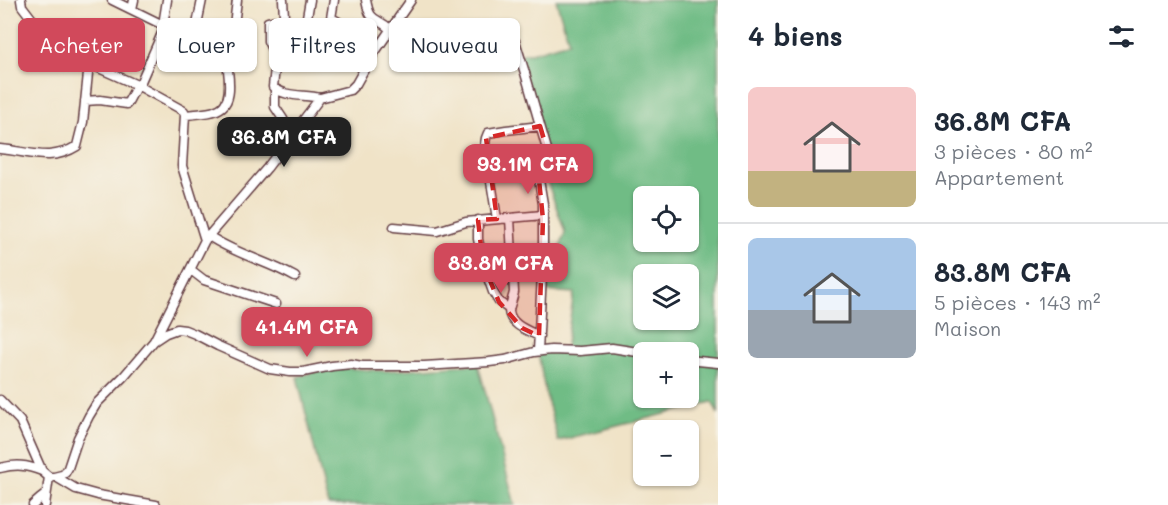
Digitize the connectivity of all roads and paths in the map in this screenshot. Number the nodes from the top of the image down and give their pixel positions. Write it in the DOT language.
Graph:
graph roads {
  1 [pos="21,0"];
  2 [pos="112,0"];
  3 [pos="167,0"];
  4 [pos="202,0"];
  5 [pos="237,0"];
  6 [pos="283,0"];
  7 [pos="310,0"];
  8 [pos="334,0"];
  9 [pos="366,0"];
  10 [pos="411,0"];
  11 [pos="133,4"];
  12 [pos="31,18"];
  13 [pos="164,18"];
  14 [pos="198,18"];
  15 [pos="235,18"];
  16 [pos="283,18"];
  17 [pos="306,18"];
  18 [pos="331,18"];
  19 [pos="398,18"];
  20 [pos="157,22"];
  21 [pos="269,22"];
  22 [pos="389,28"];
  23 [pos="389,30"];
  24 [pos="269,43"];
  25 [pos="157,46"];
  26 [pos="377,48"];
  27 [pos="520,58"];
  28 [pos="88,72"];
  29 [pos="107,72"];
  30 [pos="228,72"];
  31 [pos="274,72"];
  32 [pos="363,72"];
  33 [pos="138,86"];
  34 [pos="275,90"];
  35 [pos="320,98"];
  36 [pos="85,101"];
  37 [pos="185,115"];
  38 [pos="540,126"];
  39 [pos="288,142"];
  40 [pos="0,149"];
  41 [pos="543,215"];
  42 [pos="510,218"];
  43 [pos="496,219"];
  44 [pos="478,220"];
  45 [pos="394,227"];
  46 [pos="207,238"];
  47 [pos="191,270"];
  48 [pos="295,277"];
  49 [pos="276,304"];
  50 [pos="509,309"];
  51 [pos="539,336"];
  52 [pos="154,341"];
  53 [pos="538,351"];
  54 [pos="633,351"];
  55 [pos="699,361"];
  56 [pos="718,363"];
  57 [pos="0,400"];
  58 [pos="0,468"];
  59 [pos="49,475"];
  60 [pos="46,494"];
  61 [pos="33,505"];
  62 [pos="45,505"];
  63 [pos="156,505"];
  1 -- 12 [label="street"];
  2 -- 11 [label="street"];
  3 -- 13 [label="street"];
  4 -- 14 [label="street"];
  5 -- 15 [label="street"];
  6 -- 16 [label="street"];
  7 -- 17 [label="street"];
  8 -- 18 [label="street"];
  9 -- 22 [label="street"];
  10 -- 19 [label="street"];
  11 -- 20 [label="street"];
  21 -- 24 [label="street"];
  23 -- 26 [label="street"];
  25 -- 33 [label="street"];
  27 -- 38 [label="street"];
  28 -- 36 [label="street"];
  29 -- 33 [label="street"];
  30 -- 37 [label="street"];
  31 -- 34 [label="street"];
  32 -- 35 [label="street"];
  33 -- 36 [label="street"];
  33 -- 37 [label="street"];
  34 -- 35 [label="street"];
  34 -- 39 [label="street"];
  35 -- 39 [label="street"];
  36 -- 40 [label="street"];
  37 -- 46 [label="street"];
  38 -- 41 [label="street"];
  38 -- 43 [label="street"];
  39 -- 46 [label="street"];
  41 -- 42 [label="street"];
  41 -- 51 [label="street"];
  42 -- 43 [label="street"];
  42 -- 50 [label="street"];
  43 -- 44 [label="street"];
  44 -- 45 [label="street"];
  44 -- 50 [label="street"];
  46 -- 47 [label="street"];
  46 -- 48 [label="street"];
  47 -- 49 [label="street"];
  47 -- 52 [label="street"];
  50 -- 51 [label="street"];
  51 -- 53 [label="street"];
  52 -- 53 [label="street"];
  52 -- 59 [label="street"];
  53 -- 54 [label="street"];
  55 -- 56 [label="street"];
  57 -- 59 [label="street"];
  58 -- 59 [label="street"];
  59 -- 60 [label="street"];
  59 -- 63 [label="street"];
  60 -- 61 [label="street"];
  60 -- 62 [label="street"];
}
